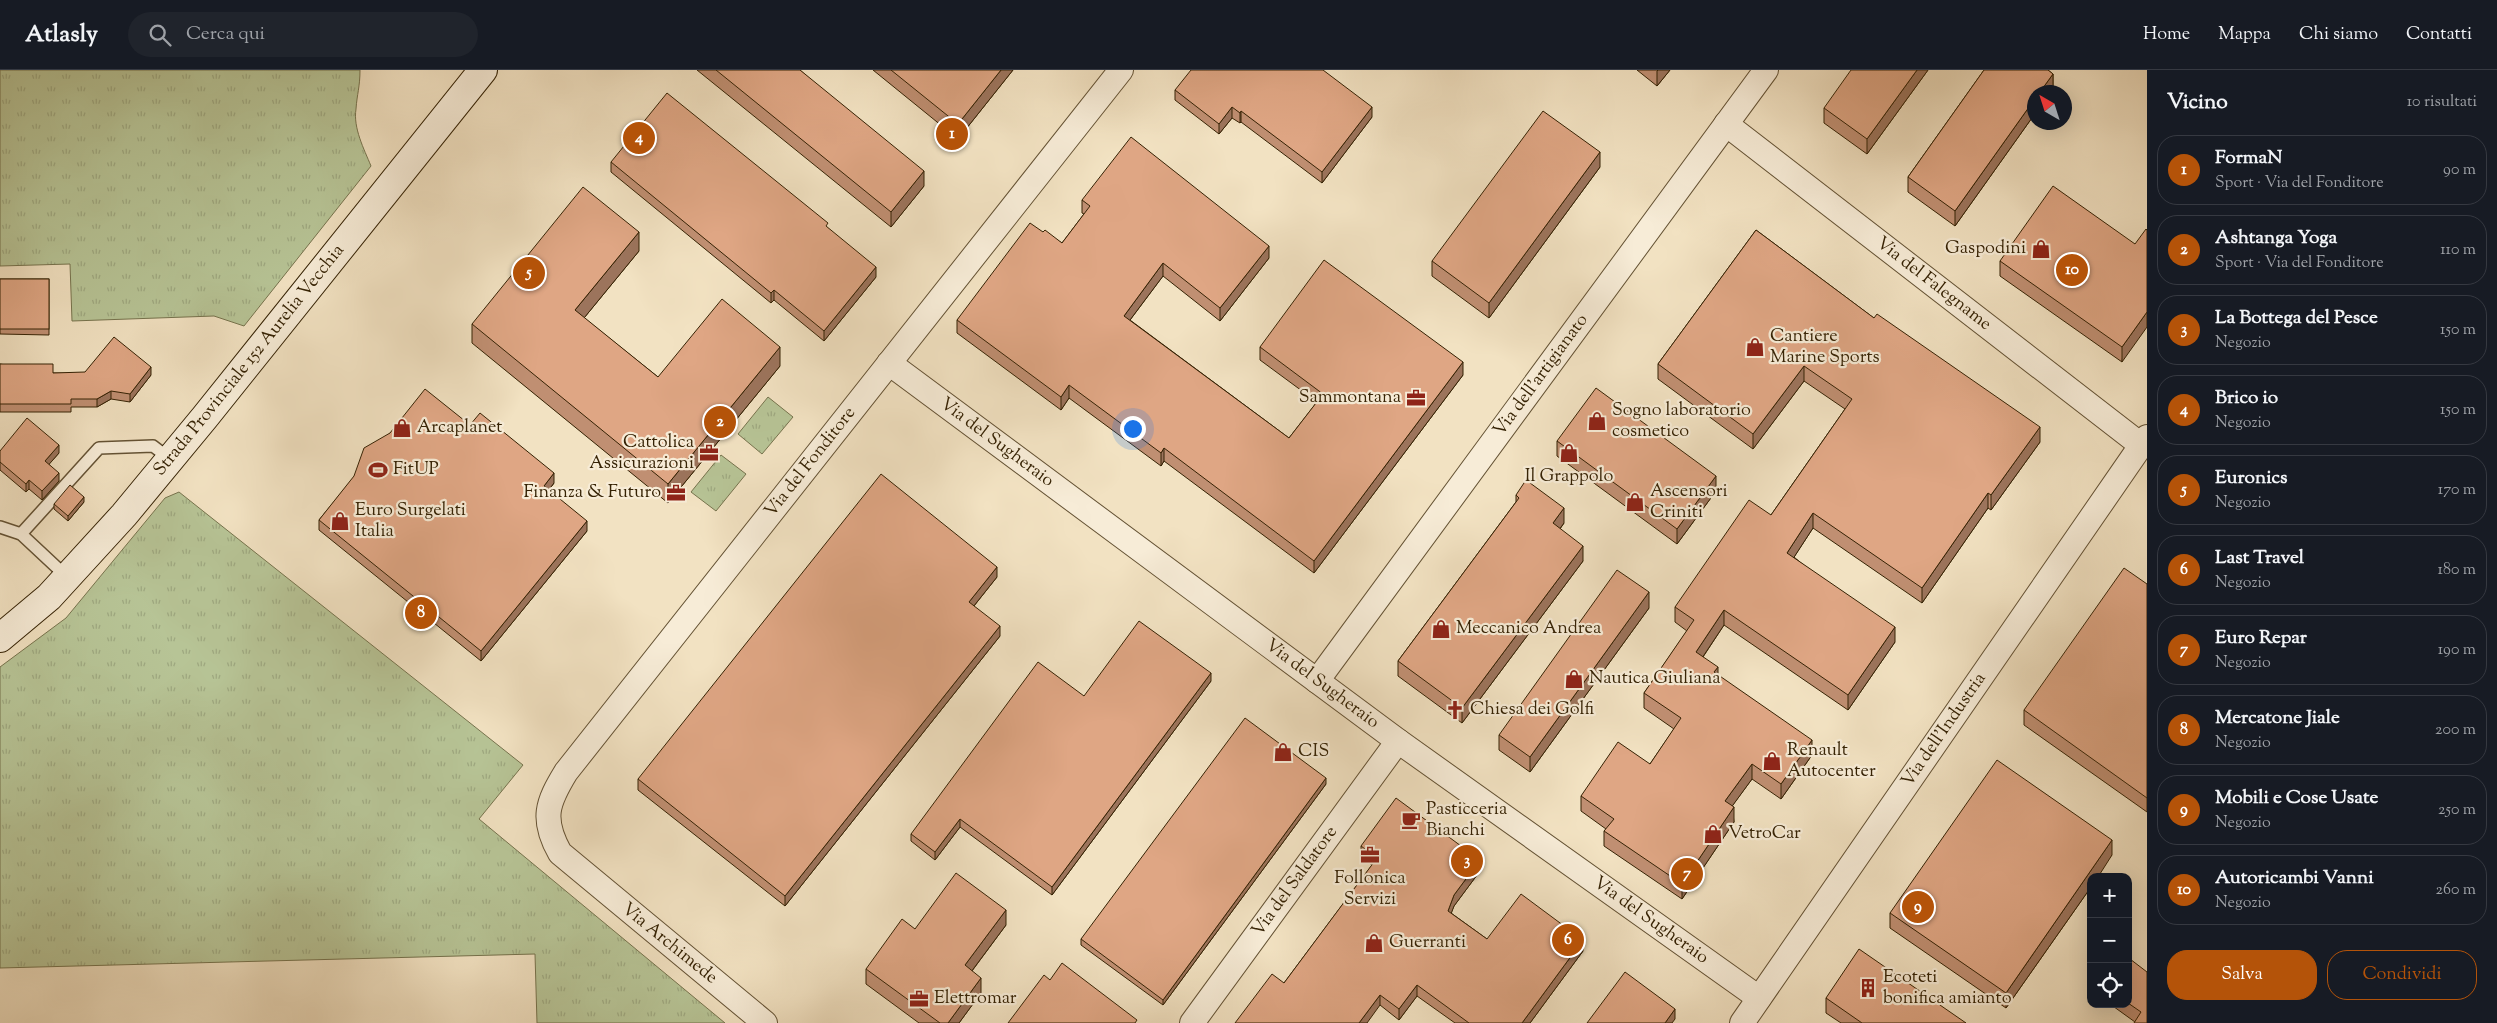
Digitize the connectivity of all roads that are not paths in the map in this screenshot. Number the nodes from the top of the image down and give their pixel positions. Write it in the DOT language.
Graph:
graph roads {
  1 [pos="483,70"];
  2 [pos="1121,70"];
  3 [pos="1766,70"];
  4 [pos="1726,124"];
  5 [pos="889,363"];
  6 [pos="2144,441"];
  7 [pos="170,460"];
  8 [pos="0,527"];
  9 [pos="21,534"];
  10 [pos="68,578"];
  11 [pos="0,638"];
  12 [pos="1317,681"];
  13 [pos="1398,741"];
  14 [pos="573,865"];
  15 [pos="1759,998"];
  16 [pos="766,1023"];
  17 [pos="1192,1023"];
  18 [pos="1742,1023"];
  1 -- 7 [label="main road, Strada Provinciale 152 Aurelia Vecchia"];
  2 -- 5 [label="street, Via del Fonditore"];
  3 -- 4 [label="street, Via dell'artigianato"];
  4 -- 6 [label="street, Via del Falegname"];
  4 -- 12 [label="street, Via dell'artigianato"];
  5 -- 12 [label="street, Via del Sugheraio"];
  5 -- 14 [label="street, Via del Fonditore"];
  6 -- 15 [label="street, Via dell'Industria"];
  7 -- 9 [label="lane"];
  7 -- 10 [label="main road, Strada Provinciale 152 Aurelia Vecchia"];
  8 -- 9 [label="lane"];
  9 -- 10 [label="lane"];
  10 -- 11 [label="main road, Strada Provinciale 152 Aurelia Vecchia"];
  12 -- 13 [label="street, Via del Sugheraio"];
  13 -- 15 [label="street, Via del Sugheraio"];
  13 -- 17 [label="street, Via del Saldatore"];
  14 -- 16 [label="street, Via Archimede"];
  15 -- 18 [label="street, Via dell'Industria"];
}
